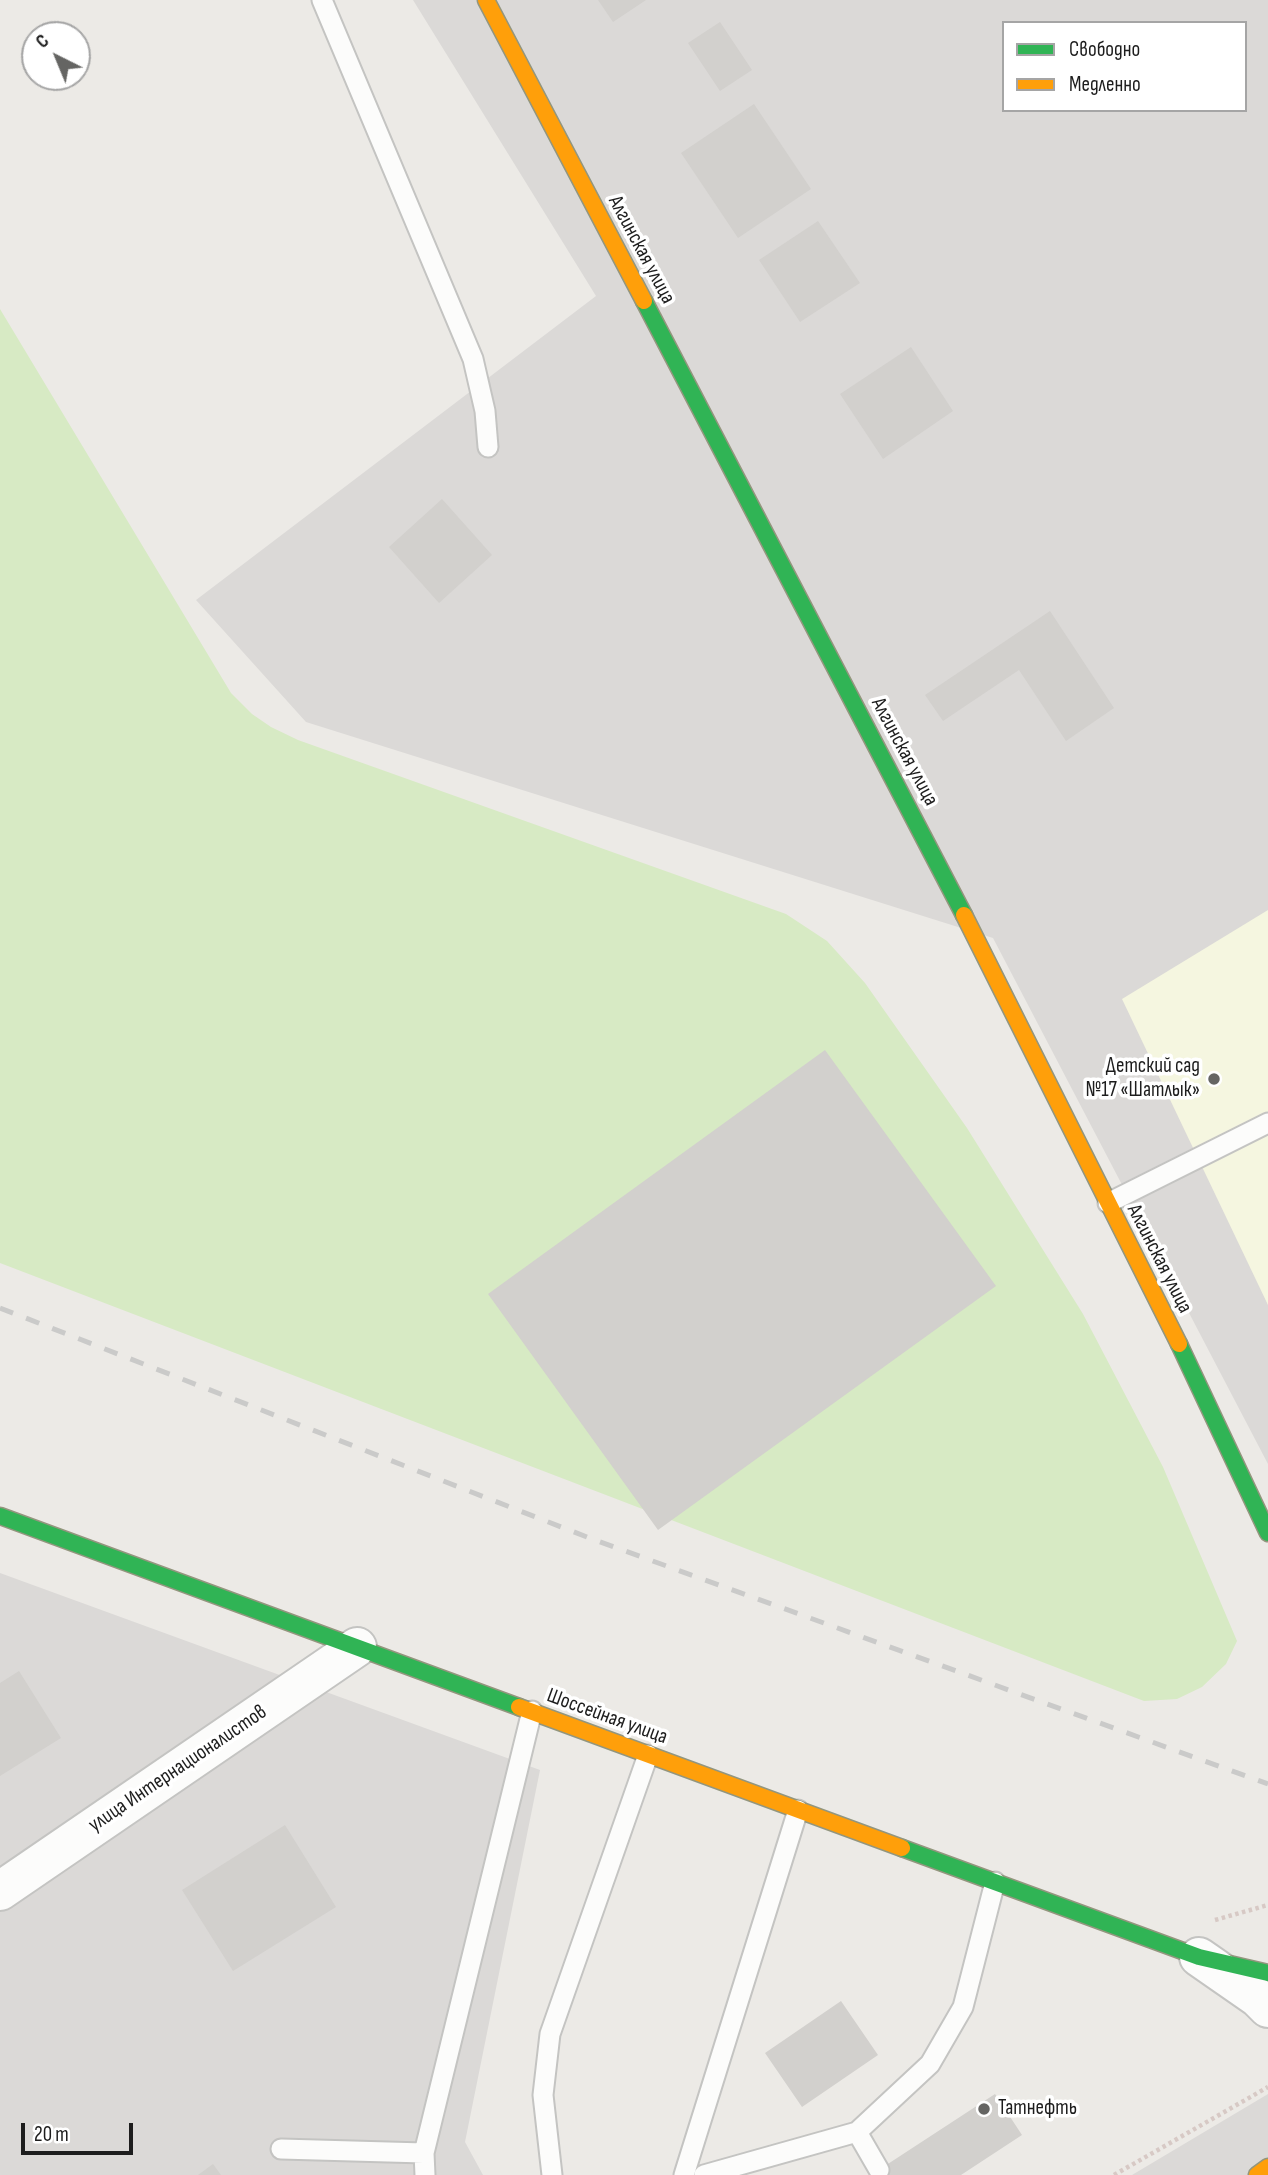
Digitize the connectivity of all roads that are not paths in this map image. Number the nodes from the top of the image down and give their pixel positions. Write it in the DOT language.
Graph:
graph roads {
  1 [pos="322,0"];
  2 [pos="486,0"];
  3 [pos="488,447"];
  4 [pos="1268,1123"];
  5 [pos="1108,1203"];
  6 [pos="0,1516"];
  7 [pos="1268,1533"];
  8 [pos="357,1647"];
  9 [pos="532,1712"];
  10 [pos="648,1755"];
  11 [pos="798,1810"];
  12 [pos="995,1882"];
  13 [pos="0,1891"];
  14 [pos="1199,1957"];
  15 [pos="1268,1973"];
  16 [pos="1268,2008"];
  17 [pos="857,2132"];
  18 [pos="281,2149"];
  19 [pos="424,2153"];
  20 [pos="1268,2167"];
  21 [pos="878,2170"];
  22 [pos="425,2175"];
  23 [pos="552,2175"];
  24 [pos="684,2175"];
  25 [pos="704,2175"];
  26 [pos="1257,2175"];
  1 -- 3 [label="lane"];
  2 -- 5 [label="street, Алгинская улица"];
  4 -- 5 [label="lane"];
  5 -- 7 [label="street, Алгинская улица"];
  6 -- 8 [label="street, Шоссейная улица"];
  8 -- 9 [label="street, Шоссейная улица"];
  8 -- 13 [label="street, улица Интернационалистов"];
  9 -- 10 [label="street, Шоссейная улица"];
  9 -- 19 [label="lane"];
  10 -- 11 [label="street, Шоссейная улица"];
  10 -- 23 [label="lane"];
  11 -- 12 [label="street, Шоссейная улица"];
  11 -- 24 [label="lane"];
  12 -- 14 [label="street, Шоссейная улица"];
  12 -- 17 [label="lane"];
  14 -- 15 [label="street, Шоссейная улица"];
  14 -- 16 [label="street"];
  17 -- 21 [label="lane"];
  17 -- 25 [label="lane"];
  18 -- 19 [label="lane"];
  19 -- 22 [label="lane"];
  20 -- 26 [label="street"];
}
